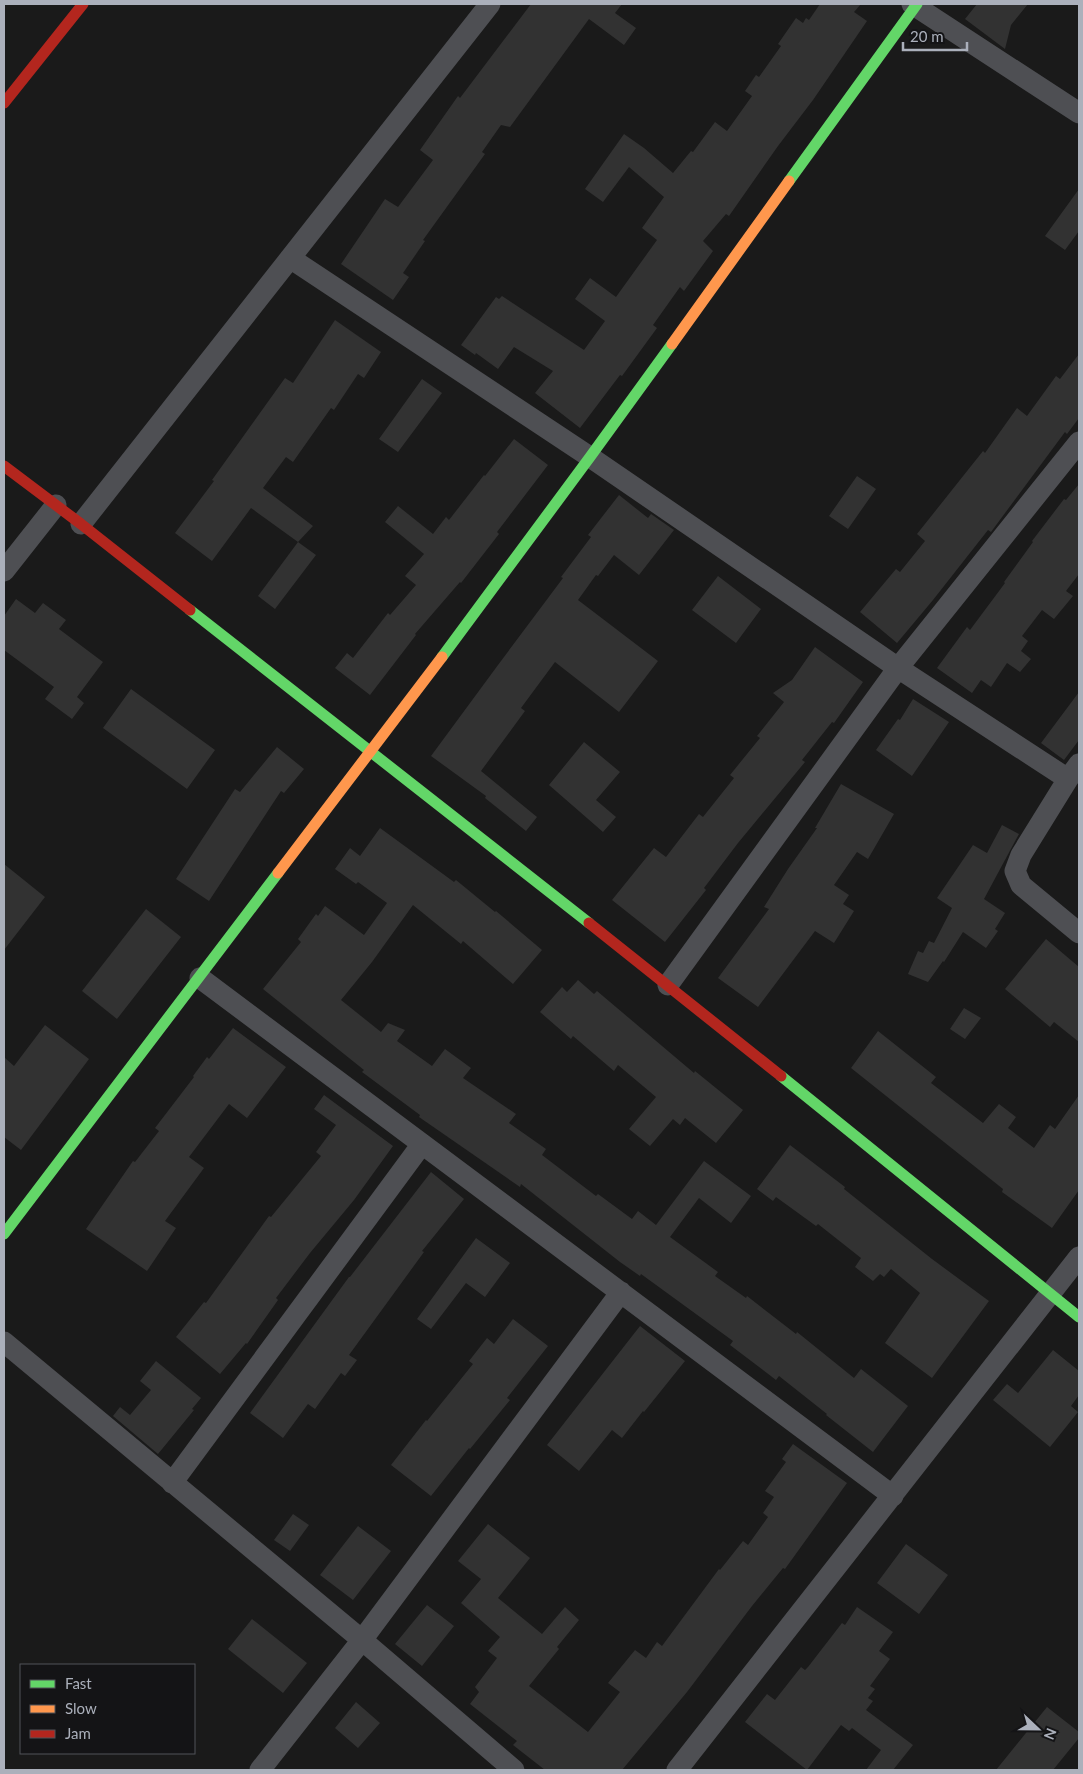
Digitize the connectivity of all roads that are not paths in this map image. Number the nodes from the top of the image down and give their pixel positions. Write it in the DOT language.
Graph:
graph roads {
  1 [pos="83,4"];
  2 [pos="490,4"];
  3 [pos="914,4"];
  4 [pos="4,103"];
  5 [pos="1079,113"];
  6 [pos="290,258"];
  7 [pos="1079,442"];
  8 [pos="590,457"];
  9 [pos="4,466"];
  10 [pos="56,505"];
  11 [pos="81,524"];
  12 [pos="4,571"];
  13 [pos="898,668"];
  14 [pos="370,753"];
  15 [pos="1074,772"];
  16 [pos="1079,933"];
  17 [pos="200,978"];
  18 [pos="668,985"];
  19 [pos="422,1144"];
  20 [pos="4,1234"];
  21 [pos="1079,1257"];
  22 [pos="621,1292"];
  23 [pos="1050,1295"];
  24 [pos="1079,1317"];
  25 [pos="4,1342"];
  26 [pos="172,1483"];
  27 [pos="894,1496"];
  28 [pos="362,1640"];
  29 [pos="260,1770"];
  30 [pos="514,1770"];
  31 [pos="677,1770"];
  1 -- 4 [label="street"];
  2 -- 6 [label="street"];
  3 -- 5 [label="street"];
  3 -- 8 [label="street"];
  6 -- 8 [label="street"];
  6 -- 11 [label="street"];
  7 -- 13 [label="street"];
  8 -- 13 [label="street"];
  8 -- 14 [label="street"];
  9 -- 10 [label="street"];
  10 -- 11 [label="street"];
  10 -- 12 [label="street"];
  11 -- 14 [label="street"];
  13 -- 15 [label="street"];
  13 -- 18 [label="street"];
  14 -- 17 [label="street"];
  14 -- 18 [label="street"];
  15 -- 16 [label="street"];
  17 -- 19 [label="street"];
  17 -- 20 [label="street"];
  18 -- 23 [label="street"];
  19 -- 22 [label="street"];
  19 -- 26 [label="street"];
  21 -- 23 [label="street"];
  22 -- 27 [label="street"];
  22 -- 28 [label="street"];
  23 -- 24 [label="street"];
  23 -- 27 [label="street"];
  25 -- 26 [label="street"];
  26 -- 28 [label="street"];
  27 -- 31 [label="street"];
  28 -- 29 [label="street"];
  28 -- 30 [label="street"];
}
